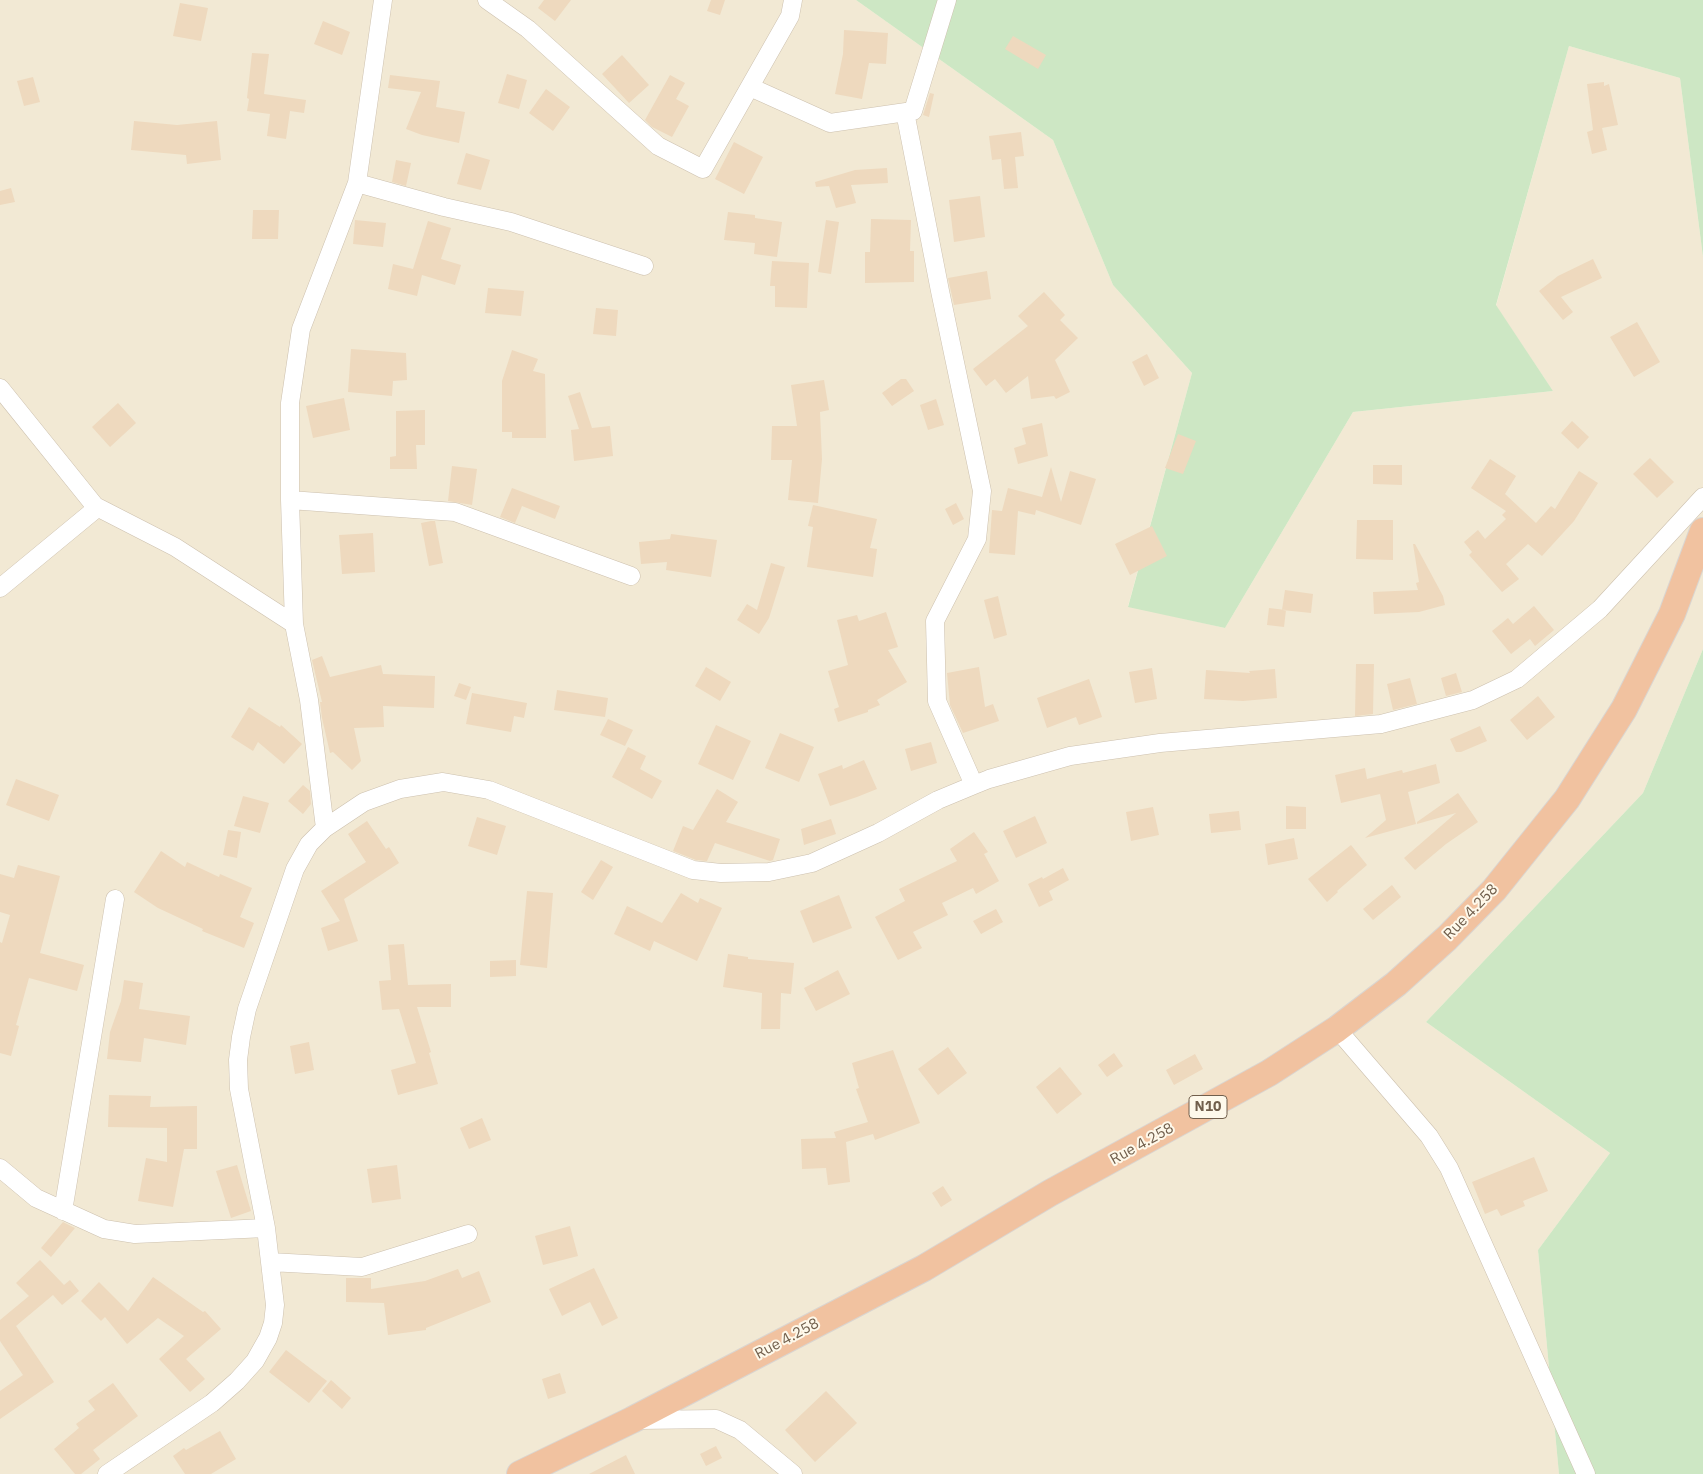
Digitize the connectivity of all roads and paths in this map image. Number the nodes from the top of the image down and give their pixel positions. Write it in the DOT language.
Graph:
graph roads {
  1 [pos="383,0"];
  2 [pos="487,0"];
  3 [pos="793,0"];
  4 [pos="947,0"];
  5 [pos="750,87"];
  6 [pos="904,112"];
  7 [pos="357,183"];
  8 [pos="644,266"];
  9 [pos="0,388"];
  10 [pos="1703,497"];
  11 [pos="290,500"];
  12 [pos="98,508"];
  13 [pos="1703,531"];
  14 [pos="631,576"];
  15 [pos="0,587"];
  16 [pos="294,624"];
  17 [pos="974,785"];
  18 [pos="325,828"];
  19 [pos="115,899"];
  20 [pos="1337,1030"];
  21 [pos="0,1168"];
  22 [pos="63,1211"];
  23 [pos="266,1228"];
  24 [pos="468,1234"];
  25 [pos="270,1262"];
  26 [pos="632,1420"];
  27 [pos="107,1474"];
  28 [pos="520,1474"];
  29 [pos="793,1474"];
  30 [pos="1586,1474"];
  1 -- 7 [label="street"];
  2 -- 5 [label="street"];
  3 -- 5 [label="street"];
  4 -- 6 [label="street"];
  5 -- 6 [label="street"];
  6 -- 17 [label="street"];
  7 -- 8 [label="street"];
  7 -- 11 [label="street"];
  9 -- 12 [label="street"];
  10 -- 17 [label="street"];
  11 -- 14 [label="street"];
  11 -- 16 [label="street"];
  12 -- 15 [label="street"];
  12 -- 16 [label="street"];
  13 -- 20 [label="highway, Rue 4.258 / N10"];
  16 -- 18 [label="street"];
  17 -- 18 [label="street"];
  18 -- 23 [label="street"];
  19 -- 22 [label="street"];
  20 -- 26 [label="highway, Rue 4.258 / N10"];
  20 -- 30 [label="street"];
  21 -- 22 [label="street"];
  22 -- 23 [label="street"];
  23 -- 25 [label="street"];
  24 -- 25 [label="street"];
  25 -- 27 [label="street"];
  26 -- 28 [label="highway, Rue 4.258 / N10"];
  26 -- 29 [label="street"];
}
